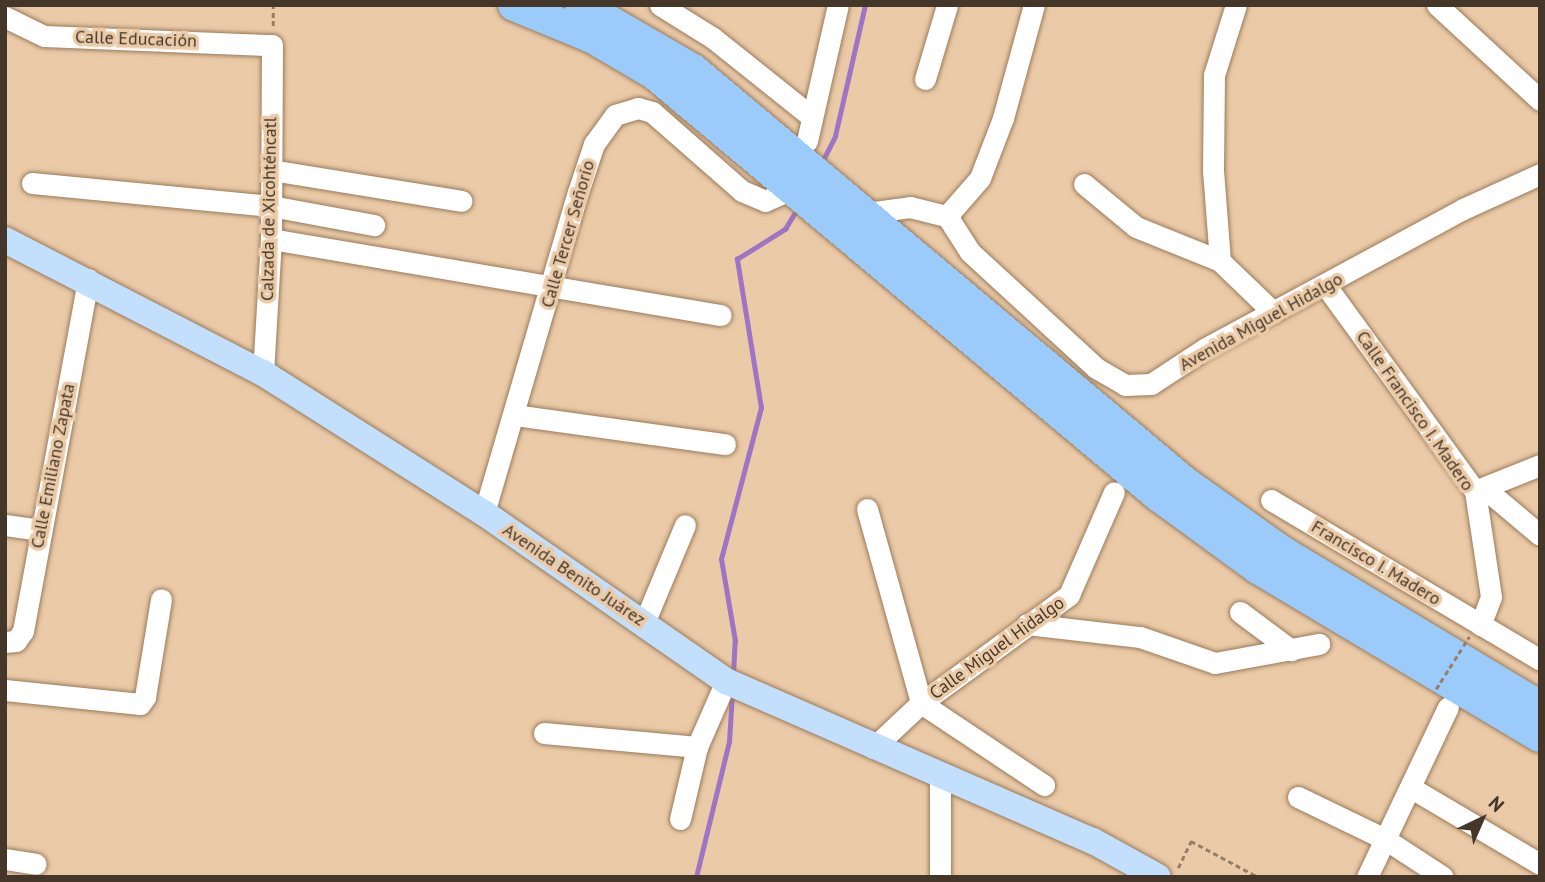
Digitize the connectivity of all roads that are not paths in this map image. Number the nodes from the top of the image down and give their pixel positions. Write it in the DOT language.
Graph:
graph roads {
  1 [pos="514,5"];
  2 [pos="581,5"];
  3 [pos="660,5"];
  4 [pos="838,5"];
  5 [pos="947,5"];
  6 [pos="1034,5"];
  7 [pos="1236,5"];
  8 [pos="1437,5"];
  9 [pos="5,16"];
  10 [pos="272,44"];
  11 [pos="925,79"];
  12 [pos="1540,100"];
  13 [pos="812,117"];
  14 [pos="807,141"];
  15 [pos="271,170"];
  16 [pos="1540,174"];
  17 [pos="32,183"];
  18 [pos="1084,184"];
  19 [pos="783,193"];
  20 [pos="462,201"];
  21 [pos="271,206"];
  22 [pos="867,212"];
  23 [pos="947,216"];
  24 [pos="374,225"];
  25 [pos="271,239"];
  26 [pos="5,240"];
  27 [pos="1220,261"];
  28 [pos="88,279"];
  29 [pos="553,285"];
  30 [pos="1326,286"];
  31 [pos="1273,312"];
  32 [pos="721,315"];
  33 [pos="262,373"];
  34 [pos="515,415"];
  35 [pos="725,444"];
  36 [pos="1540,466"];
  37 [pos="1480,489"];
  38 [pos="1114,492"];
  39 [pos="1271,500"];
  40 [pos="867,509"];
  41 [pos="484,513"];
  42 [pos="5,524"];
  43 [pos="685,525"];
  44 [pos="41,530"];
  45 [pos="1540,535"];
  46 [pos="161,599"];
  47 [pos="1240,612"];
  48 [pos="644,623"];
  49 [pos="1027,624"];
  50 [pos="1474,631"];
  51 [pos="5,642"];
  52 [pos="1319,644"];
  53 [pos="1291,650"];
  54 [pos="1540,660"];
  55 [pos="726,681"];
  56 [pos="5,690"];
  57 [pos="1442,698"];
  58 [pos="921,703"];
  59 [pos="1540,707"];
  60 [pos="544,733"];
  61 [pos="1540,736"];
  62 [pos="697,747"];
  63 [pos="873,748"];
  64 [pos="940,776"];
  65 [pos="1044,785"];
  66 [pos="1413,789"];
  67 [pos="1298,797"];
  68 [pos="680,819"];
  69 [pos="1385,839"];
  70 [pos="5,859"];
  71 [pos="36,864"];
  72 [pos="1540,864"];
  73 [pos="1127,869"];
  74 [pos="940,877"];
  75 [pos="1158,877"];
  76 [pos="1367,877"];
  77 [pos="1443,877"];
  1 -- 61 [label="highway"];
  2 -- 22 [label="highway"];
  3 -- 13 [label="street"];
  4 -- 13 [label="street"];
  5 -- 11 [label="street"];
  6 -- 23 [label="street"];
  7 -- 27 [label="street"];
  8 -- 12 [label="street"];
  9 -- 10 [label="street, Calle Educación"];
  10 -- 15 [label="street, Calzada de Xicohténcatl"];
  13 -- 14 [label="street"];
  15 -- 20 [label="street"];
  15 -- 21 [label="street, Calzada de Xicohténcatl"];
  16 -- 30 [label="street, Avenida Miguel Hidalgo"];
  17 -- 21 [label="street"];
  18 -- 27 [label="street"];
  19 -- 29 [label="street, Calle Tercer Señorío"];
  21 -- 24 [label="street"];
  21 -- 25 [label="street, Calzada de Xicohténcatl"];
  22 -- 23 [label="street"];
  22 -- 59 [label="highway"];
  23 -- 31 [label="street, Avenida Miguel Hidalgo"];
  25 -- 29 [label="street"];
  25 -- 33 [label="street, Calzada de Xicohténcatl"];
  26 -- 28 [label="main road, Avenida Benito Juárez"];
  27 -- 31 [label="street"];
  28 -- 33 [label="main road, Avenida Benito Juárez"];
  28 -- 44 [label="street, Calle Emiliano Zapata"];
  29 -- 32 [label="street"];
  29 -- 34 [label="street, Calle Tercer Señorío"];
  30 -- 31 [label="street, Avenida Miguel Hidalgo"];
  30 -- 37 [label="street, Calle Francisco I. Madero"];
  33 -- 41 [label="main road, Avenida Benito Juárez"];
  34 -- 35 [label="street"];
  34 -- 41 [label="street, Calle Tercer Señorío"];
  36 -- 37 [label="street"];
  37 -- 45 [label="street"];
  37 -- 50 [label="street, Calle Francisco I. Madero"];
  38 -- 49 [label="street, Calle Miguel Hidalgo"];
  39 -- 50 [label="street, Francisco I. Madero"];
  40 -- 58 [label="street"];
  41 -- 48 [label="main road, Avenida Benito Juárez"];
  42 -- 44 [label="street"];
  43 -- 48 [label="street"];
  44 -- 51 [label="street, Calle Emiliano Zapata"];
  46 -- 56 [label="street"];
  47 -- 53 [label="street"];
  48 -- 55 [label="main road, Avenida Benito Juárez"];
  49 -- 53 [label="street"];
  49 -- 58 [label="street, Calle Miguel Hidalgo"];
  50 -- 54 [label="street, Francisco I. Madero"];
  52 -- 53 [label="street"];
  55 -- 62 [label="street"];
  55 -- 63 [label="main road, Avenida Benito Juárez"];
  57 -- 66 [label="street"];
  58 -- 63 [label="street, Calle Miguel Hidalgo"];
  58 -- 65 [label="street"];
  60 -- 62 [label="street"];
  62 -- 68 [label="street"];
  63 -- 64 [label="main road, Avenida Benito Juárez"];
  64 -- 73 [label="main road, Avenida Benito Juárez"];
  64 -- 74 [label="street"];
  66 -- 69 [label="street"];
  66 -- 72 [label="street"];
  67 -- 69 [label="street"];
  69 -- 76 [label="street"];
  69 -- 77 [label="street"];
  70 -- 71 [label="street"];
  73 -- 75 [label="main road, Avenida Benito Juárez"];
}
